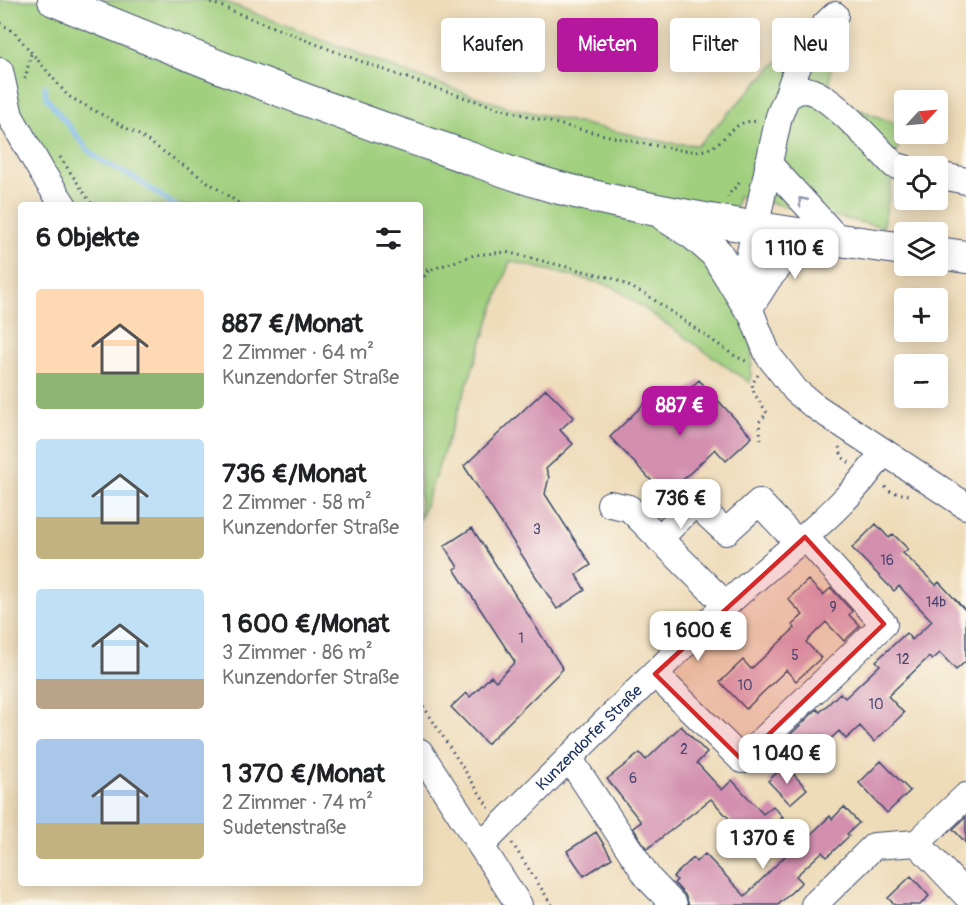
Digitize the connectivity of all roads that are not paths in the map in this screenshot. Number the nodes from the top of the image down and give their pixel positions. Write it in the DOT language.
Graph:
graph roads {
  1 [pos="54,0"];
  2 [pos="835,15"];
  3 [pos="0,71"];
  4 [pos="787,97"];
  5 [pos="768,164"];
  6 [pos="894,165"];
  7 [pos="948,177"];
  8 [pos="966,181"];
  9 [pos="61,202"];
  10 [pos="656,209"];
  11 [pos="755,226"];
  12 [pos="831,238"];
  13 [pos="894,247"];
  14 [pos="948,254"];
  15 [pos="966,257"];
  16 [pos="748,305"];
  17 [pos="883,452"];
  18 [pos="610,504"];
  19 [pos="966,506"];
  20 [pos="659,539"];
  21 [pos="801,540"];
  22 [pos="726,605"];
  23 [pos="655,674"];
  24 [pos="423,757"];
  25 [pos="569,758"];
  26 [pos="966,796"];
  27 [pos="918,843"];
  28 [pos="481,846"];
  29 [pos="966,895"];
  30 [pos="519,905"];
  31 [pos="674,905"];
  32 [pos="814,905"];
  1 -- 10 [label="main road"];
  2 -- 4 [label="street"];
  3 -- 9 [label="street"];
  4 -- 5 [label="street"];
  4 -- 6 [label="street"];
  5 -- 11 [label="street"];
  12 -- 5 [label="street, one-way"];
  7 -- 8 [label="street"];
  10 -- 11 [label="main road"];
  10 -- 16 [label="main road"];
  11 -- 12 [label="main road"];
  11 -- 16 [label="street"];
  12 -- 13 [label="main road"];
  12 -- 16 [label="main road"];
  14 -- 15 [label="main road"];
  16 -- 17 [label="street"];
  17 -- 19 [label="street"];
  17 -- 21 [label="street, Kunzendorfer Straße"];
  18 -- 20 [label="street"];
  20 -- 21 [label="street"];
  20 -- 22 [label="street"];
  21 -- 22 [label="street, Kunzendorfer Straße"];
  21 -- 23 [label="street"];
  22 -- 23 [label="street, Kunzendorfer Straße"];
  23 -- 25 [label="street, Kunzendorfer Straße"];
  24 -- 28 [label="street"];
  25 -- 28 [label="street, Kunzendorfer Straße"];
  25 -- 31 [label="street"];
  26 -- 27 [label="street"];
  27 -- 29 [label="street"];
  27 -- 32 [label="street"];
  28 -- 30 [label="street"];
}
